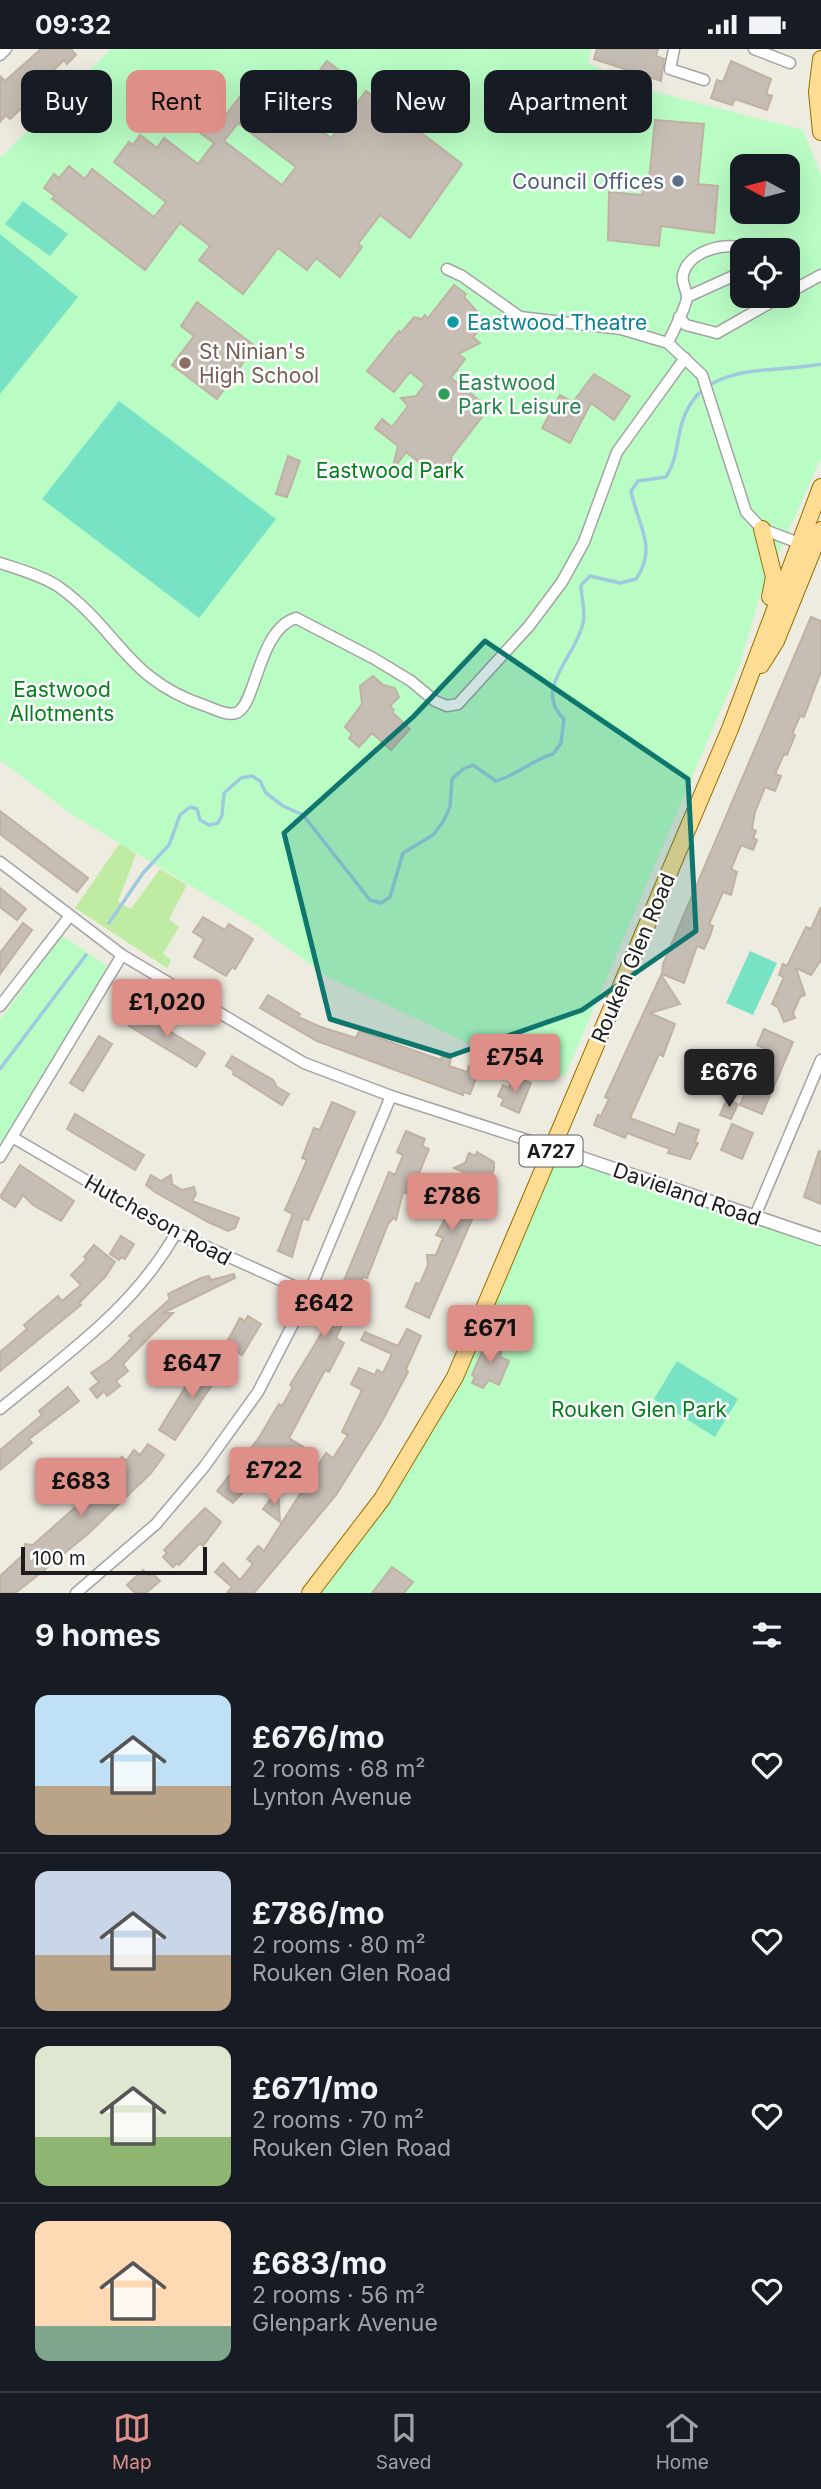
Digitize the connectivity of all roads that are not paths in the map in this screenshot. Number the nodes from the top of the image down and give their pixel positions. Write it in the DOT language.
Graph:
graph roads {
  1 [pos="6,49"];
  2 [pos="674,49"];
  3 [pos="754,49"];
  4 [pos="773,52"];
  5 [pos="0,55"];
  6 [pos="821,59"];
  7 [pos="790,63"];
  8 [pos="704,80"];
  9 [pos="821,132"];
  10 [pos="730,245"];
  11 [pos="447,269"];
  12 [pos="821,275"];
  13 [pos="730,277"];
  14 [pos="800,286"];
  15 [pos="687,297"];
  16 [pos="761,308"];
  17 [pos="680,317"];
  18 [pos="668,343"];
  19 [pos="685,358"];
  20 [pos="821,487"];
  21 [pos="762,529"];
  22 [pos="821,530"];
  23 [pos="797,543"];
  24 [pos="814,548"];
  25 [pos="0,563"];
  26 [pos="759,651"];
  27 [pos="748,685"];
  28 [pos="0,862"];
  29 [pos="69,917"];
  30 [pos="122,955"];
  31 [pos="0,1006"];
  32 [pos="821,1060"];
  33 [pos="391,1096"];
  34 [pos="12,1137"];
  35 [pos="552,1148"];
  36 [pos="0,1157"];
  37 [pos="755,1216"];
  38 [pos="176,1233"];
  39 [pos="821,1239"];
  40 [pos="309,1293"];
  41 [pos="0,1409"];
  42 [pos="76,1593"];
  43 [pos="310,1593"];
  1 -- 5 [label="street"];
  2 -- 8 [label="street"];
  3 -- 4 [label="street"];
  4 -- 7 [label="street"];
  6 -- 9 [label="main road"];
  10 -- 15 [label="street"];
  11 -- 18 [label="street"];
  12 -- 14 [label="street"];
  13 -- 15 [label="street"];
  15 -- 17 [label="street"];
  16 -- 17 [label="street"];
  17 -- 18 [label="street"];
  18 -- 19 [label="street"];
  19 -- 21 [label="street"];
  19 -- 25 [label="street"];
  20 -- 23 [label="main road, Rouken Glen Road"];
  21 -- 23 [label="street"];
  21 -- 26 [label="main road"];
  22 -- 24 [label="main road, Rouken Glen Road / A727"];
  23 -- 24 [label="street"];
  23 -- 26 [label="main road, Rouken Glen Road"];
  24 -- 27 [label="main road, Rouken Glen Road / A727"];
  26 -- 27 [label="main road, Rouken Glen Road"];
  27 -- 35 [label="main road, Rouken Glen Road / A727"];
  28 -- 29 [label="street"];
  29 -- 30 [label="street"];
  29 -- 31 [label="street"];
  30 -- 33 [label="street"];
  30 -- 34 [label="street"];
  32 -- 37 [label="street"];
  33 -- 35 [label="street"];
  33 -- 40 [label="street"];
  34 -- 36 [label="street"];
  34 -- 38 [label="street, Hutcheson Road"];
  35 -- 37 [label="street, Davieland Road"];
  35 -- 43 [label="main road, Rouken Glen Road / A727"];
  37 -- 39 [label="street, Davieland Road"];
  38 -- 40 [label="street, Hutcheson Road"];
  38 -- 41 [label="street"];
  40 -- 42 [label="street"];
}
